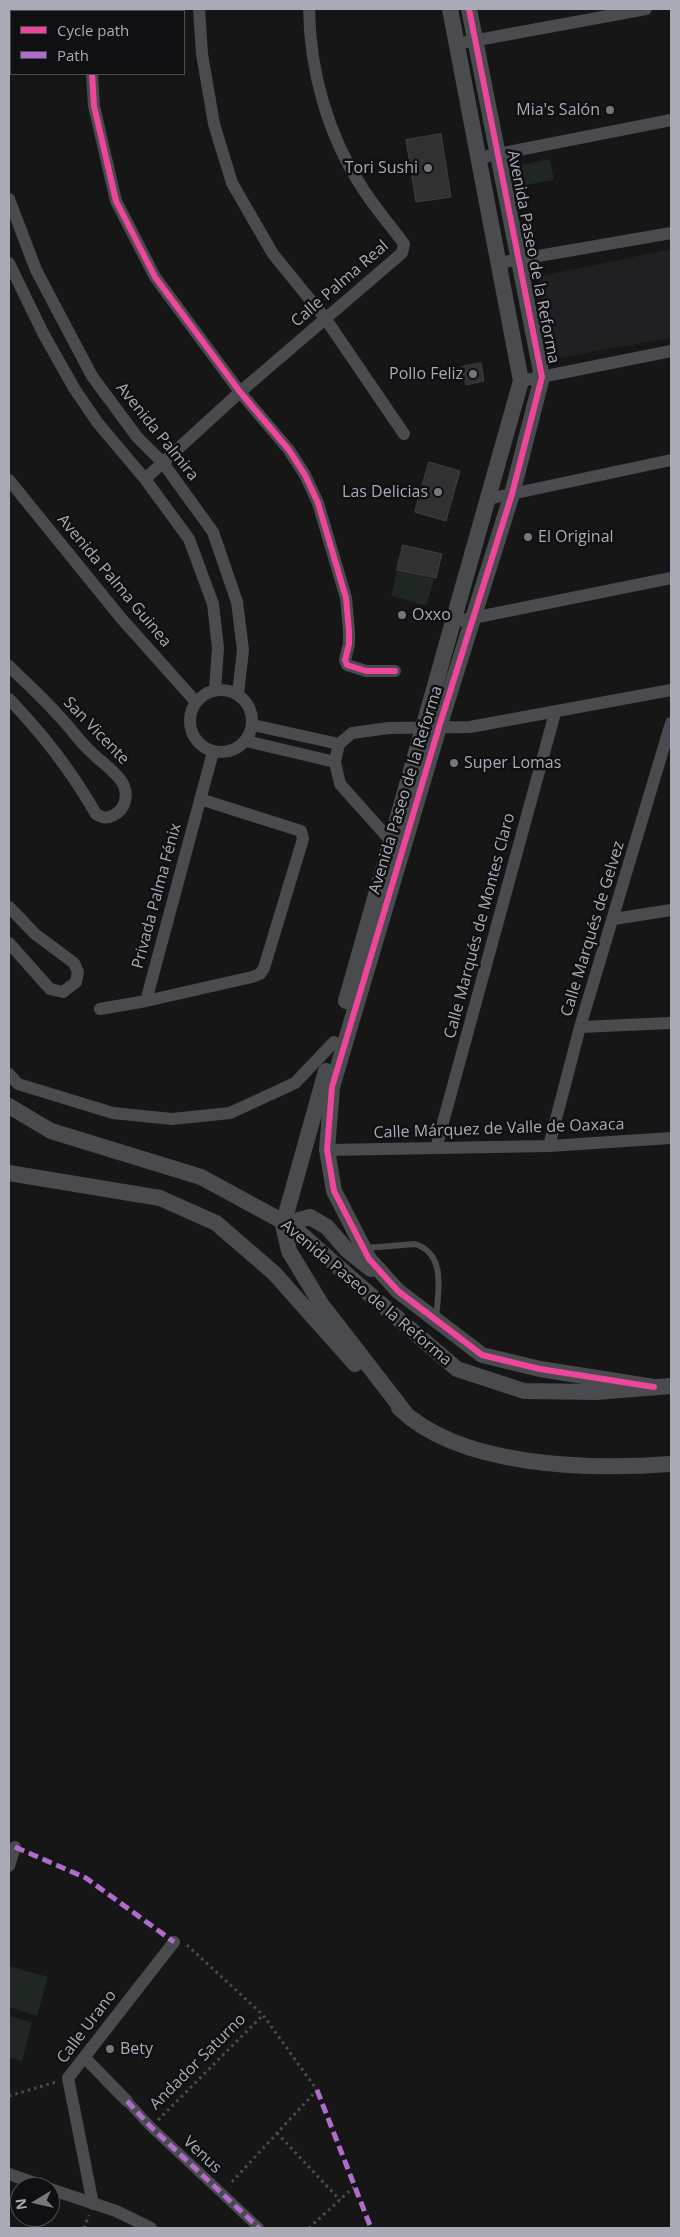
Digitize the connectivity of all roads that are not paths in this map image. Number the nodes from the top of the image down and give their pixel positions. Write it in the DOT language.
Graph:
graph roads {
  1 [pos="199,9"];
  2 [pos="309,9"];
  3 [pos="450,9"];
  4 [pos="469,9"];
  5 [pos="646,9"];
  6 [pos="476,40"];
  7 [pos="456,44"];
  8 [pos="92,75"];
  9 [pos="671,120"];
  10 [pos="499,154"];
  11 [pos="478,158"];
  12 [pos="9,199"];
  13 [pos="671,233"];
  14 [pos="519,260"];
  15 [pos="9,263"];
  16 [pos="498,263"];
  17 [pos="325,318"];
  18 [pos="671,350"];
  19 [pos="542,377"];
  20 [pos="521,381"];
  21 [pos="240,392"];
  22 [pos="404,434"];
  23 [pos="671,460"];
  24 [pos="163,463"];
  25 [pos="145,479"];
  26 [pos="9,480"];
  27 [pos="512,494"];
  28 [pos="488,499"];
  29 [pos="671,578"];
  30 [pos="472,618"];
  31 [pos="453,622"];
  32 [pos="9,666"];
  33 [pos="394,671"];
  34 [pos="215,690"];
  35 [pos="671,690"];
  36 [pos="238,694"];
  37 [pos="9,699"];
  38 [pos="196,702"];
  39 [pos="555,713"];
  40 [pos="671,723"];
  41 [pos="253,725"];
  42 [pos="431,727"];
  43 [pos="246,740"];
  44 [pos="340,744"];
  45 [pos="213,752"];
  46 [pos="335,762"];
  47 [pos="200,799"];
  48 [pos="391,841"];
  49 [pos="9,907"];
  50 [pos="671,910"];
  51 [pos="614,919"];
  52 [pos="9,943"];
  53 [pos="146,1002"];
  54 [pos="100,1009"];
  55 [pos="671,1022"];
  56 [pos="580,1026"];
  57 [pos="334,1042"];
  58 [pos="9,1074"];
  59 [pos="9,1106"];
  60 [pos="671,1138"];
  61 [pos="549,1146"];
  62 [pos="436,1148"];
  63 [pos="327,1150"];
  64 [pos="9,1173"];
  65 [pos="363,1248"];
  66 [pos="289,1251"];
  67 [pos="398,1291"];
  68 [pos="436,1320"];
  69 [pos="671,1386"];
  70 [pos="654,1387"];
  71 [pos="406,1414"];
  72 [pos="671,1464"];
  73 [pos="15,1846"];
  74 [pos="9,1866"];
  75 [pos="174,1942"];
  76 [pos="85,2058"];
  77 [pos="127,2101"];
  78 [pos="60,2192"];
  79 [pos="93,2204"];
  80 [pos="151,2228"];
  81 [pos="259,2228"];
  1 -- 17 [label="street"];
  2 -- 17 [label="street, Calle Palma Real"];
  3 -- 7 [label="street, Avenida Paseo de la Reforma"];
  4 -- 6 [label="street, Avenida Paseo de la Reforma"];
  5 -- 6 [label="street"];
  6 -- 7 [label="street"];
  6 -- 10 [label="street, Avenida Paseo de la Reforma"];
  7 -- 11 [label="street, Avenida Paseo de la Reforma"];
  8 -- 21 [label="street"];
  9 -- 10 [label="street"];
  10 -- 11 [label="street"];
  10 -- 14 [label="street, Avenida Paseo de la Reforma"];
  11 -- 16 [label="street, Avenida Paseo de la Reforma"];
  12 -- 24 [label="street, Avenida Palmira"];
  13 -- 14 [label="street"];
  14 -- 16 [label="street"];
  14 -- 19 [label="street, Avenida Paseo de la Reforma"];
  15 -- 25 [label="street"];
  16 -- 20 [label="street, Avenida Paseo de la Reforma"];
  17 -- 21 [label="street, Calle Palma Real"];
  17 -- 22 [label="street"];
  18 -- 19 [label="street"];
  19 -- 20 [label="street"];
  19 -- 27 [label="street, Avenida Paseo de la Reforma"];
  20 -- 28 [label="street, Avenida Paseo de la Reforma"];
  21 -- 24 [label="street, Calle Palma Real"];
  21 -- 33 [label="street"];
  23 -- 27 [label="street"];
  24 -- 25 [label="street, Calle Palma Real"];
  24 -- 36 [label="street, Avenida Palmira"];
  25 -- 34 [label="street"];
  26 -- 38 [label="street, Avenida Palma Guinea"];
  27 -- 28 [label="street"];
  27 -- 30 [label="street, Avenida Paseo de la Reforma"];
  28 -- 31 [label="street, Avenida Paseo de la Reforma"];
  29 -- 30 [label="street"];
  30 -- 31 [label="street"];
  30 -- 42 [label="street, Avenida Paseo de la Reforma"];
  31 -- 42 [label="street, Avenida Paseo de la Reforma"];
  32 -- 37 [label="street, San Vicente"];
  34 -- 36 [label="street"];
  34 -- 38 [label="street"];
  35 -- 39 [label="street"];
  36 -- 41 [label="street"];
  38 -- 45 [label="street"];
  39 -- 42 [label="street"];
  39 -- 62 [label="street, Calle Marqués de Montes Claro"];
  40 -- 51 [label="street, Calle Marqués de Gelvez"];
  41 -- 43 [label="street"];
  41 -- 44 [label="street"];
  42 -- 44 [label="street"];
  42 -- 48 [label="street, Avenida Paseo de la Reforma"];
  42 -- 63 [label="street, Avenida Paseo de la Reforma"];
  43 -- 45 [label="street"];
  43 -- 46 [label="street"];
  44 -- 46 [label="street"];
  45 -- 47 [label="street, Privada Palma Fénix"];
  46 -- 48 [label="street"];
  47 -- 53 [label="street, Privada Palma Fénix"];
  47 -- 53 [label="street"];
  48 -- 57 [label="street, Avenida Paseo de la Reforma"];
  49 -- 52 [label="street"];
  50 -- 51 [label="street"];
  51 -- 56 [label="street, Calle Marqués de Gelvez"];
  53 -- 54 [label="street"];
  55 -- 56 [label="street"];
  56 -- 61 [label="street, Calle Marqués de Gelvez"];
  57 -- 58 [label="street"];
  57 -- 66 [label="street, Avenida Paseo de la Reforma"];
  59 -- 70 [label="street, Avenida Paseo de la Reforma, bridge"];
  60 -- 61 [label="street, Calle Márquez de Valle de Oaxaca"];
  61 -- 62 [label="street, Calle Márquez de Valle de Oaxaca"];
  62 -- 63 [label="street, Calle Márquez de Valle de Oaxaca"];
  63 -- 65 [label="street, Avenida Paseo de la Reforma"];
  64 -- 71 [label="street"];
  65 -- 67 [label="street, Avenida Paseo de la Reforma"];
  65 -- 68 [label="lane"];
  66 -- 67 [label="street"];
  66 -- 71 [label="street, Avenida Paseo de la Reforma"];
  67 -- 68 [label="street, Avenida Paseo de la Reforma"];
  68 -- 70 [label="street, Avenida Paseo de la Reforma"];
  69 -- 70 [label="street, Avenida Paseo de la Reforma"];
  71 -- 72 [label="street"];
  73 -- 74 [label="street"];
  75 -- 76 [label="street, Calle Urano"];
  76 -- 77 [label="street"];
  76 -- 79 [label="street, Calle Urano"];
  77 -- 81 [label="street, Venus"];
  78 -- 79 [label="street"];
  79 -- 80 [label="street"];
}
